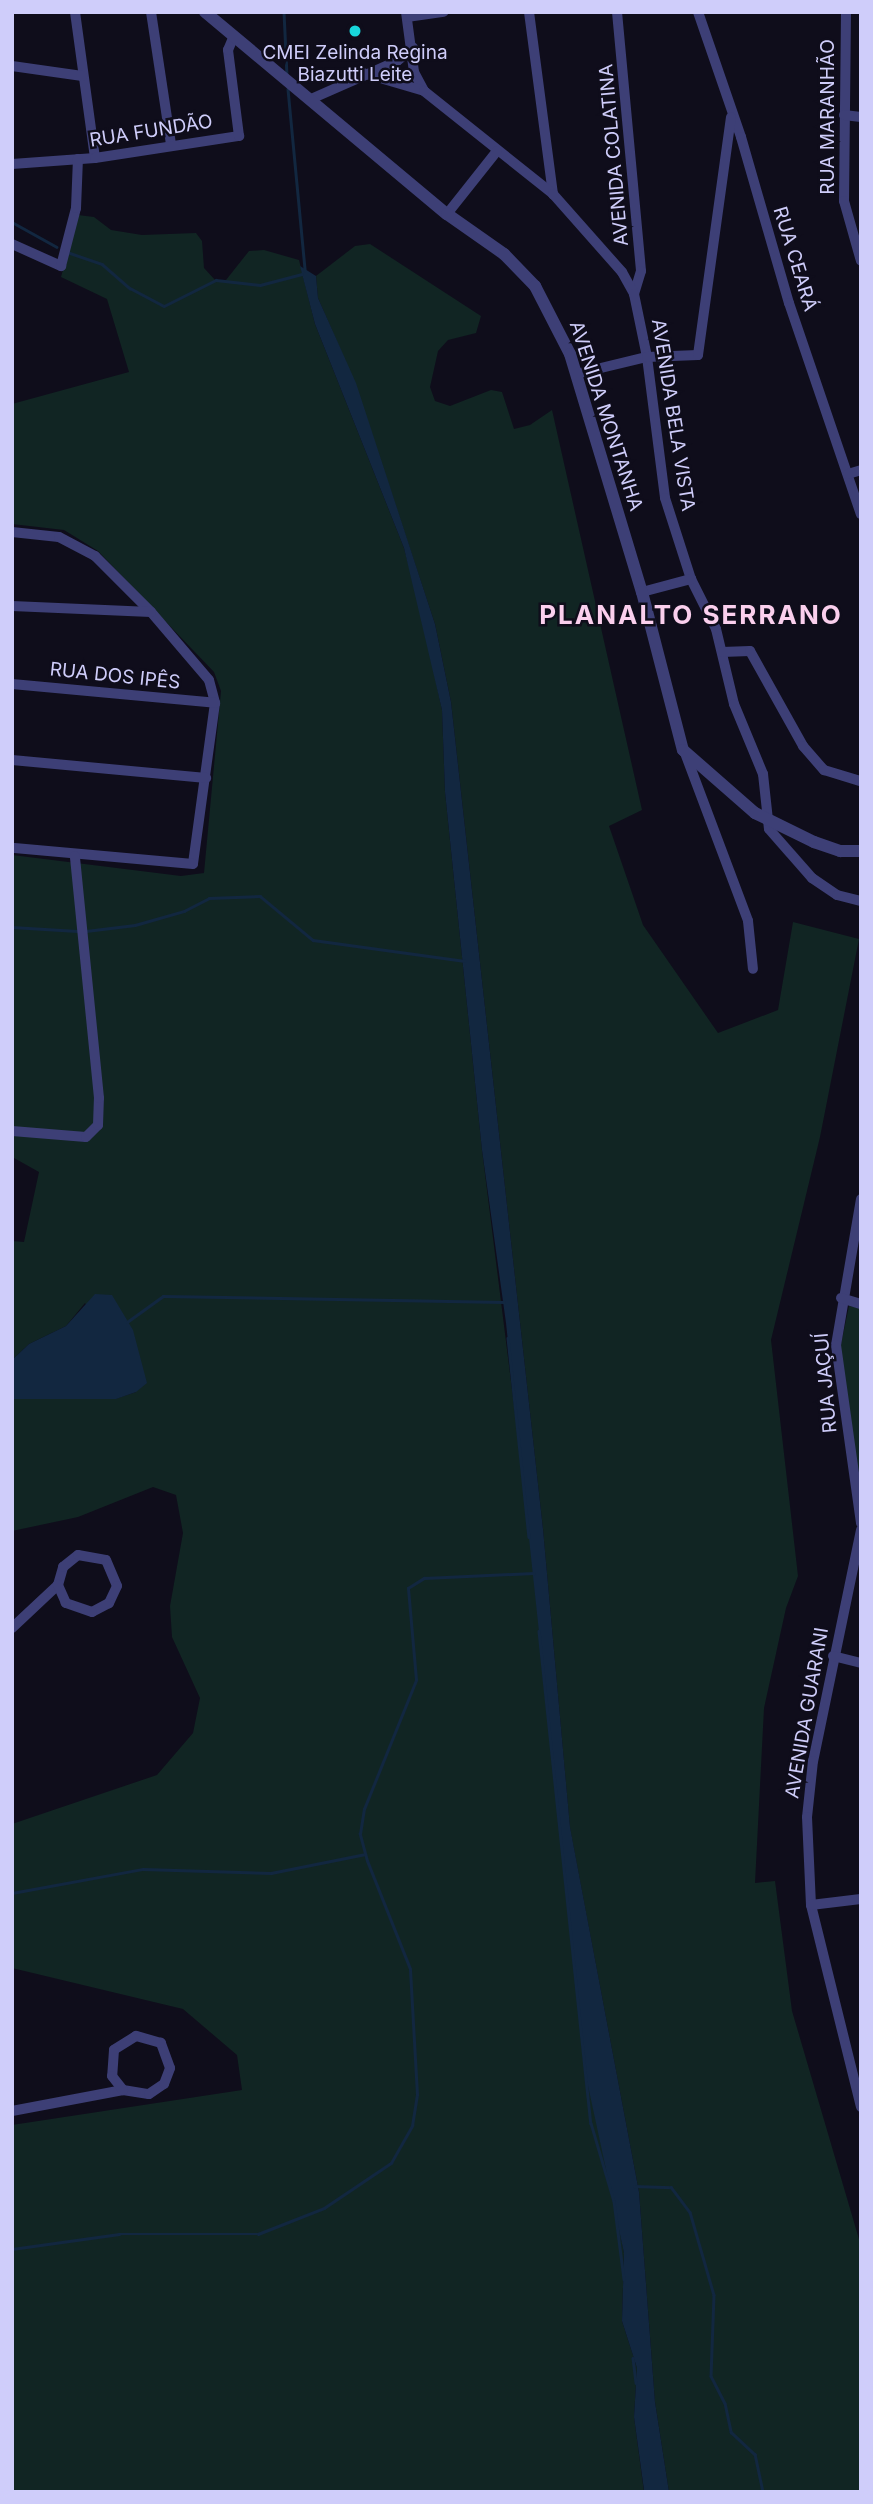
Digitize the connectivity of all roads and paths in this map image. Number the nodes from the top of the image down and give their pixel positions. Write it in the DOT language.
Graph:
graph roads {
  1 [pos="75,12"];
  2 [pos="151,12"];
  3 [pos="205,12"];
  4 [pos="444,12"];
  5 [pos="529,12"];
  6 [pos="617,12"];
  7 [pos="698,12"];
  8 [pos="846,12"];
  9 [pos="406,15"];
  10 [pos="233,38"];
  11 [pos="413,48"];
  12 [pos="16,68"];
  13 [pos="363,73"];
  14 [pos="82,76"];
  15 [pos="424,91"];
  16 [pos="306,95"];
  17 [pos="732,113"];
  18 [pos="844,115"];
  19 [pos="861,117"];
  20 [pos="171,145"];
  21 [pos="497,151"];
  22 [pos="94,158"];
  23 [pos="78,159"];
  24 [pos="12,164"];
  25 [pos="553,194"];
  26 [pos="447,214"];
  27 [pos="12,244"];
  28 [pos="861,261"];
  29 [pos="634,294"];
  30 [pos="647,357"];
  31 [pos="576,374"];
  32 [pos="861,470"];
  33 [pos="848,474"];
  34 [pos="861,514"];
  35 [pos="12,531"];
  36 [pos="691,579"];
  37 [pos="642,593"];
  38 [pos="12,606"];
  39 [pos="151,612"];
  40 [pos="722,652"];
  41 [pos="12,684"];
  42 [pos="215,703"];
  43 [pos="683,750"];
  44 [pos="12,760"];
  45 [pos="206,778"];
  46 [pos="861,781"];
  47 [pos="766,820"];
  48 [pos="796,833"];
  49 [pos="12,848"];
  50 [pos="861,850"];
  51 [pos="783,851"];
  52 [pos="75,856"];
  53 [pos="861,901"];
  54 [pos="753,969"];
  55 [pos="12,1131"];
  56 [pos="861,1199"];
  57 [pos="841,1298"];
  58 [pos="861,1304"];
  59 [pos="861,1523"];
  60 [pos="861,1530"];
  61 [pos="58,1585"];
  62 [pos="12,1628"];
  63 [pos="834,1656"];
  64 [pos="861,1663"];
  65 [pos="861,1899"];
  66 [pos="811,1905"];
  67 [pos="123,2090"];
  68 [pos="861,2107"];
  69 [pos="12,2110"];
  1 -- 14 [label="street"];
  2 -- 20 [label="street"];
  3 -- 10 [label="street, AVENIDA MONTANHA"];
  4 -- 9 [label="street"];
  5 -- 25 [label="street"];
  6 -- 29 [label="street, AVENIDA COLATINA"];
  7 -- 17 [label="street, RUA CEARÁ"];
  8 -- 18 [label="street, RUA MARANHÃO"];
  9 -- 11 [label="street"];
  10 -- 16 [label="street, AVENIDA MONTANHA"];
  10 -- 20 [label="street, RUA FUNDÃO"];
  11 -- 13 [label="street"];
  11 -- 15 [label="street"];
  12 -- 14 [label="street"];
  13 -- 15 [label="street, AVENIDA BELA VISTA"];
  13 -- 16 [label="street"];
  14 -- 22 [label="street"];
  15 -- 21 [label="street, AVENIDA BELA VISTA"];
  16 -- 26 [label="street, AVENIDA MONTANHA"];
  17 -- 30 [label="street"];
  17 -- 33 [label="street, RUA CEARÁ"];
  18 -- 19 [label="street"];
  18 -- 28 [label="street, RUA MARANHÃO"];
  20 -- 22 [label="street, RUA FUNDÃO"];
  21 -- 25 [label="street, AVENIDA BELA VISTA"];
  21 -- 26 [label="street"];
  22 -- 23 [label="street, RUA FUNDÃO"];
  23 -- 24 [label="street, RUA FUNDÃO"];
  23 -- 27 [label="street"];
  25 -- 29 [label="street, AVENIDA BELA VISTA"];
  26 -- 31 [label="street, AVENIDA MONTANHA"];
  29 -- 30 [label="street, AVENIDA BELA VISTA"];
  30 -- 31 [label="street"];
  30 -- 36 [label="street, AVENIDA BELA VISTA"];
  31 -- 37 [label="street, AVENIDA MONTANHA"];
  32 -- 33 [label="street"];
  33 -- 34 [label="street, RUA CEARÁ"];
  35 -- 39 [label="street"];
  36 -- 37 [label="street"];
  36 -- 40 [label="street, AVENIDA BELA VISTA"];
  37 -- 43 [label="street, AVENIDA MONTANHA"];
  38 -- 39 [label="street"];
  39 -- 42 [label="street"];
  40 -- 46 [label="street"];
  40 -- 47 [label="street, AVENIDA BELA VISTA"];
  41 -- 42 [label="street, RUA DOS IPÊS"];
  42 -- 45 [label="street"];
  43 -- 47 [label="street"];
  43 -- 54 [label="street"];
  44 -- 45 [label="street"];
  45 -- 52 [label="street"];
  47 -- 48 [label="street"];
  47 -- 51 [label="street"];
  48 -- 50 [label="street"];
  48 -- 51 [label="street"];
  49 -- 52 [label="street"];
  51 -- 53 [label="street"];
  52 -- 55 [label="street"];
  56 -- 57 [label="street, RUA JAÇUÍ"];
  57 -- 58 [label="street"];
  57 -- 59 [label="street, RUA JAÇUÍ"];
  60 -- 63 [label="street, AVENIDA GUARANI"];
  61 -- 61 [label="street"];
  61 -- 62 [label="street"];
  63 -- 64 [label="street"];
  63 -- 66 [label="street, AVENIDA GUARANI"];
  65 -- 66 [label="street"];
  66 -- 68 [label="street, AVENIDA GUARANI"];
  67 -- 67 [label="street"];
  67 -- 69 [label="street"];
}
